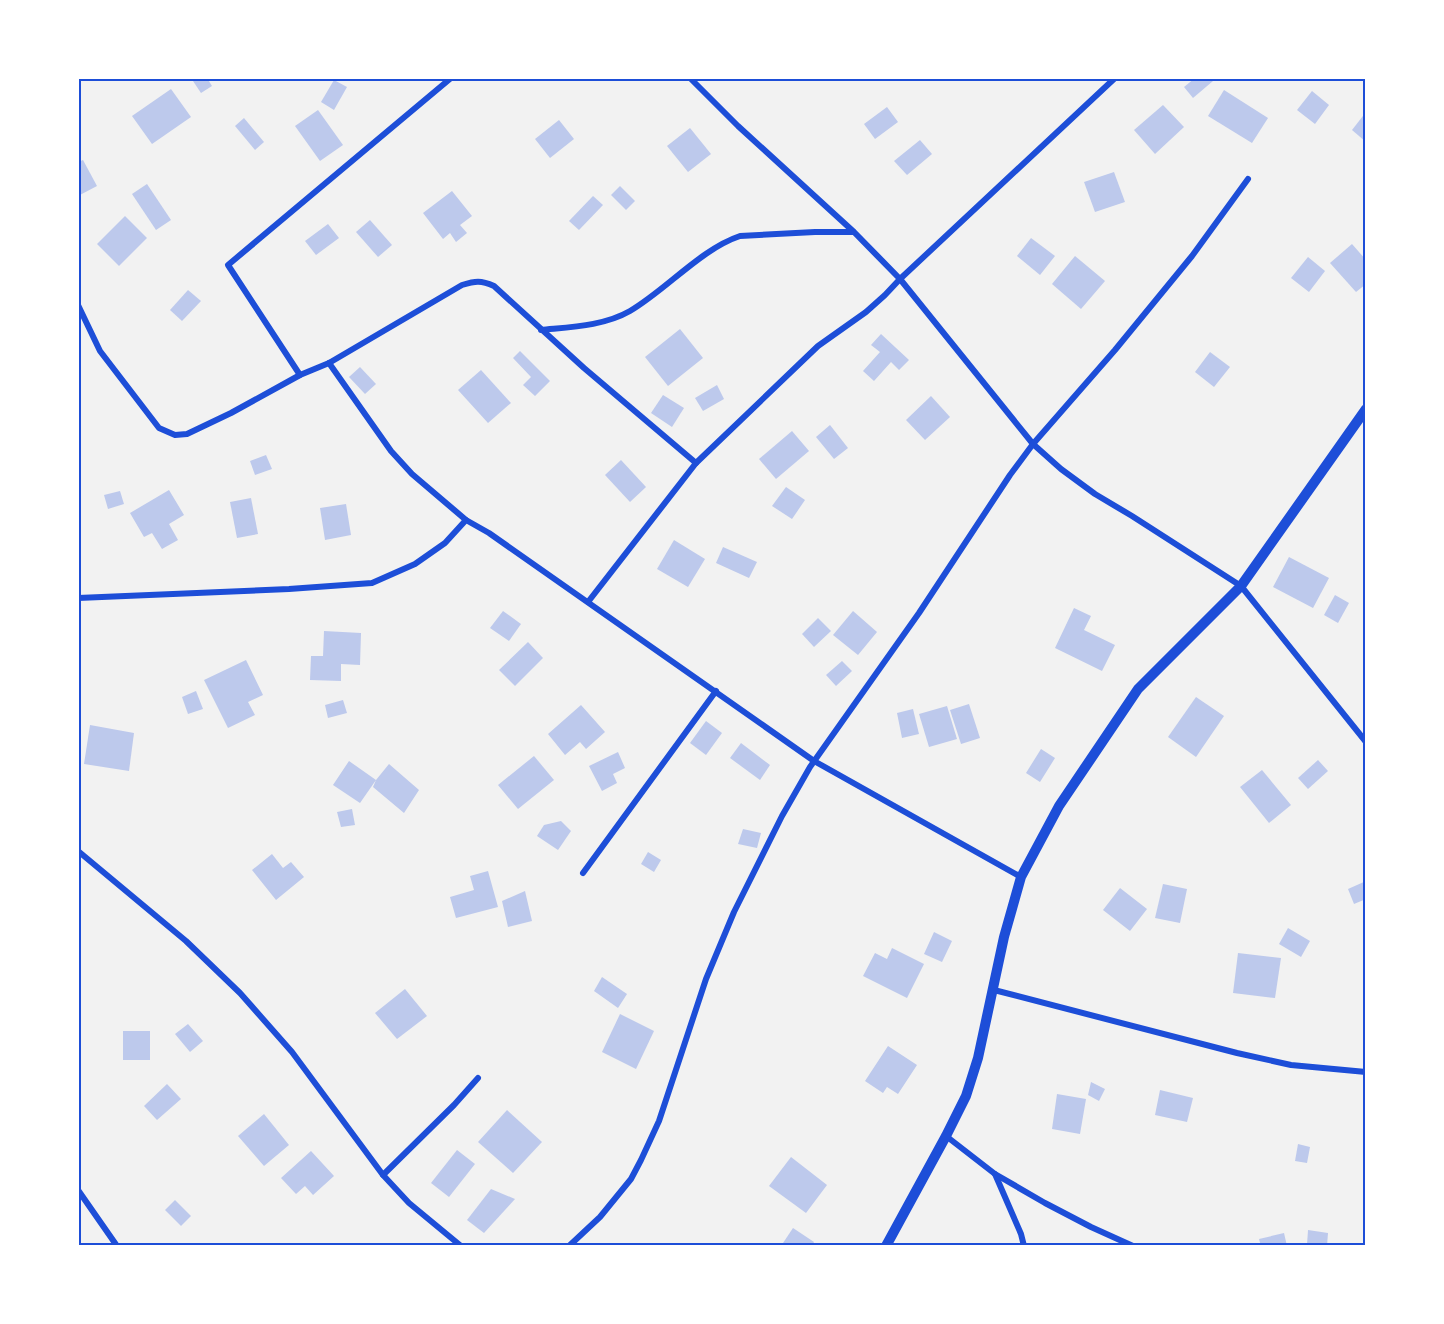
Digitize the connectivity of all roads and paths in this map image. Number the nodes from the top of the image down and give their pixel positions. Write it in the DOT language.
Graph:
graph roads {
  1 [pos="451,78"];
  2 [pos="690,78"];
  3 [pos="1115,78"];
  4 [pos="1248,179"];
  5 [pos="854,232"];
  6 [pos="900,279"];
  7 [pos="78,305"];
  8 [pos="541,330"];
  9 [pos="329,363"];
  10 [pos="300,375"];
  11 [pos="1366,410"];
  12 [pos="1033,444"];
  13 [pos="696,463"];
  14 [pos="466,520"];
  15 [pos="1241,586"];
  16 [pos="78,598"];
  17 [pos="588,602"];
  18 [pos="716,691"];
  19 [pos="1366,742"];
  20 [pos="814,761"];
  21 [pos="78,852"];
  22 [pos="583,873"];
  23 [pos="1021,877"];
  24 [pos="994,990"];
  25 [pos="1366,1072"];
  26 [pos="478,1078"];
  27 [pos="946,1136"];
  28 [pos="995,1174"];
  29 [pos="383,1175"];
  30 [pos="78,1190"];
  31 [pos="117,1246"];
  32 [pos="460,1246"];
  33 [pos="569,1246"];
  34 [pos="886,1246"];
  35 [pos="1024,1246"];
  36 [pos="1133,1246"];
  1 -- 10 [label="street"];
  2 -- 5 [label="street"];
  3 -- 6 [label="street"];
  4 -- 12 [label="street"];
  5 -- 6 [label="street"];
  5 -- 8 [label="street"];
  6 -- 12 [label="street"];
  6 -- 13 [label="street"];
  7 -- 10 [label="street"];
  8 -- 9 [label="street"];
  8 -- 13 [label="street"];
  9 -- 10 [label="street"];
  9 -- 14 [label="street"];
  11 -- 15 [label="street"];
  12 -- 15 [label="street"];
  12 -- 20 [label="street"];
  13 -- 17 [label="street"];
  14 -- 16 [label="street"];
  14 -- 17 [label="street"];
  15 -- 19 [label="street"];
  15 -- 23 [label="street"];
  17 -- 18 [label="street"];
  18 -- 20 [label="street"];
  18 -- 22 [label="street"];
  20 -- 23 [label="street"];
  20 -- 33 [label="street"];
  21 -- 29 [label="street"];
  23 -- 24 [label="street"];
  24 -- 25 [label="street"];
  24 -- 27 [label="street"];
  26 -- 29 [label="street"];
  27 -- 28 [label="street"];
  27 -- 34 [label="street"];
  28 -- 35 [label="street"];
  28 -- 36 [label="street"];
  29 -- 32 [label="street"];
  30 -- 31 [label="street"];
}
